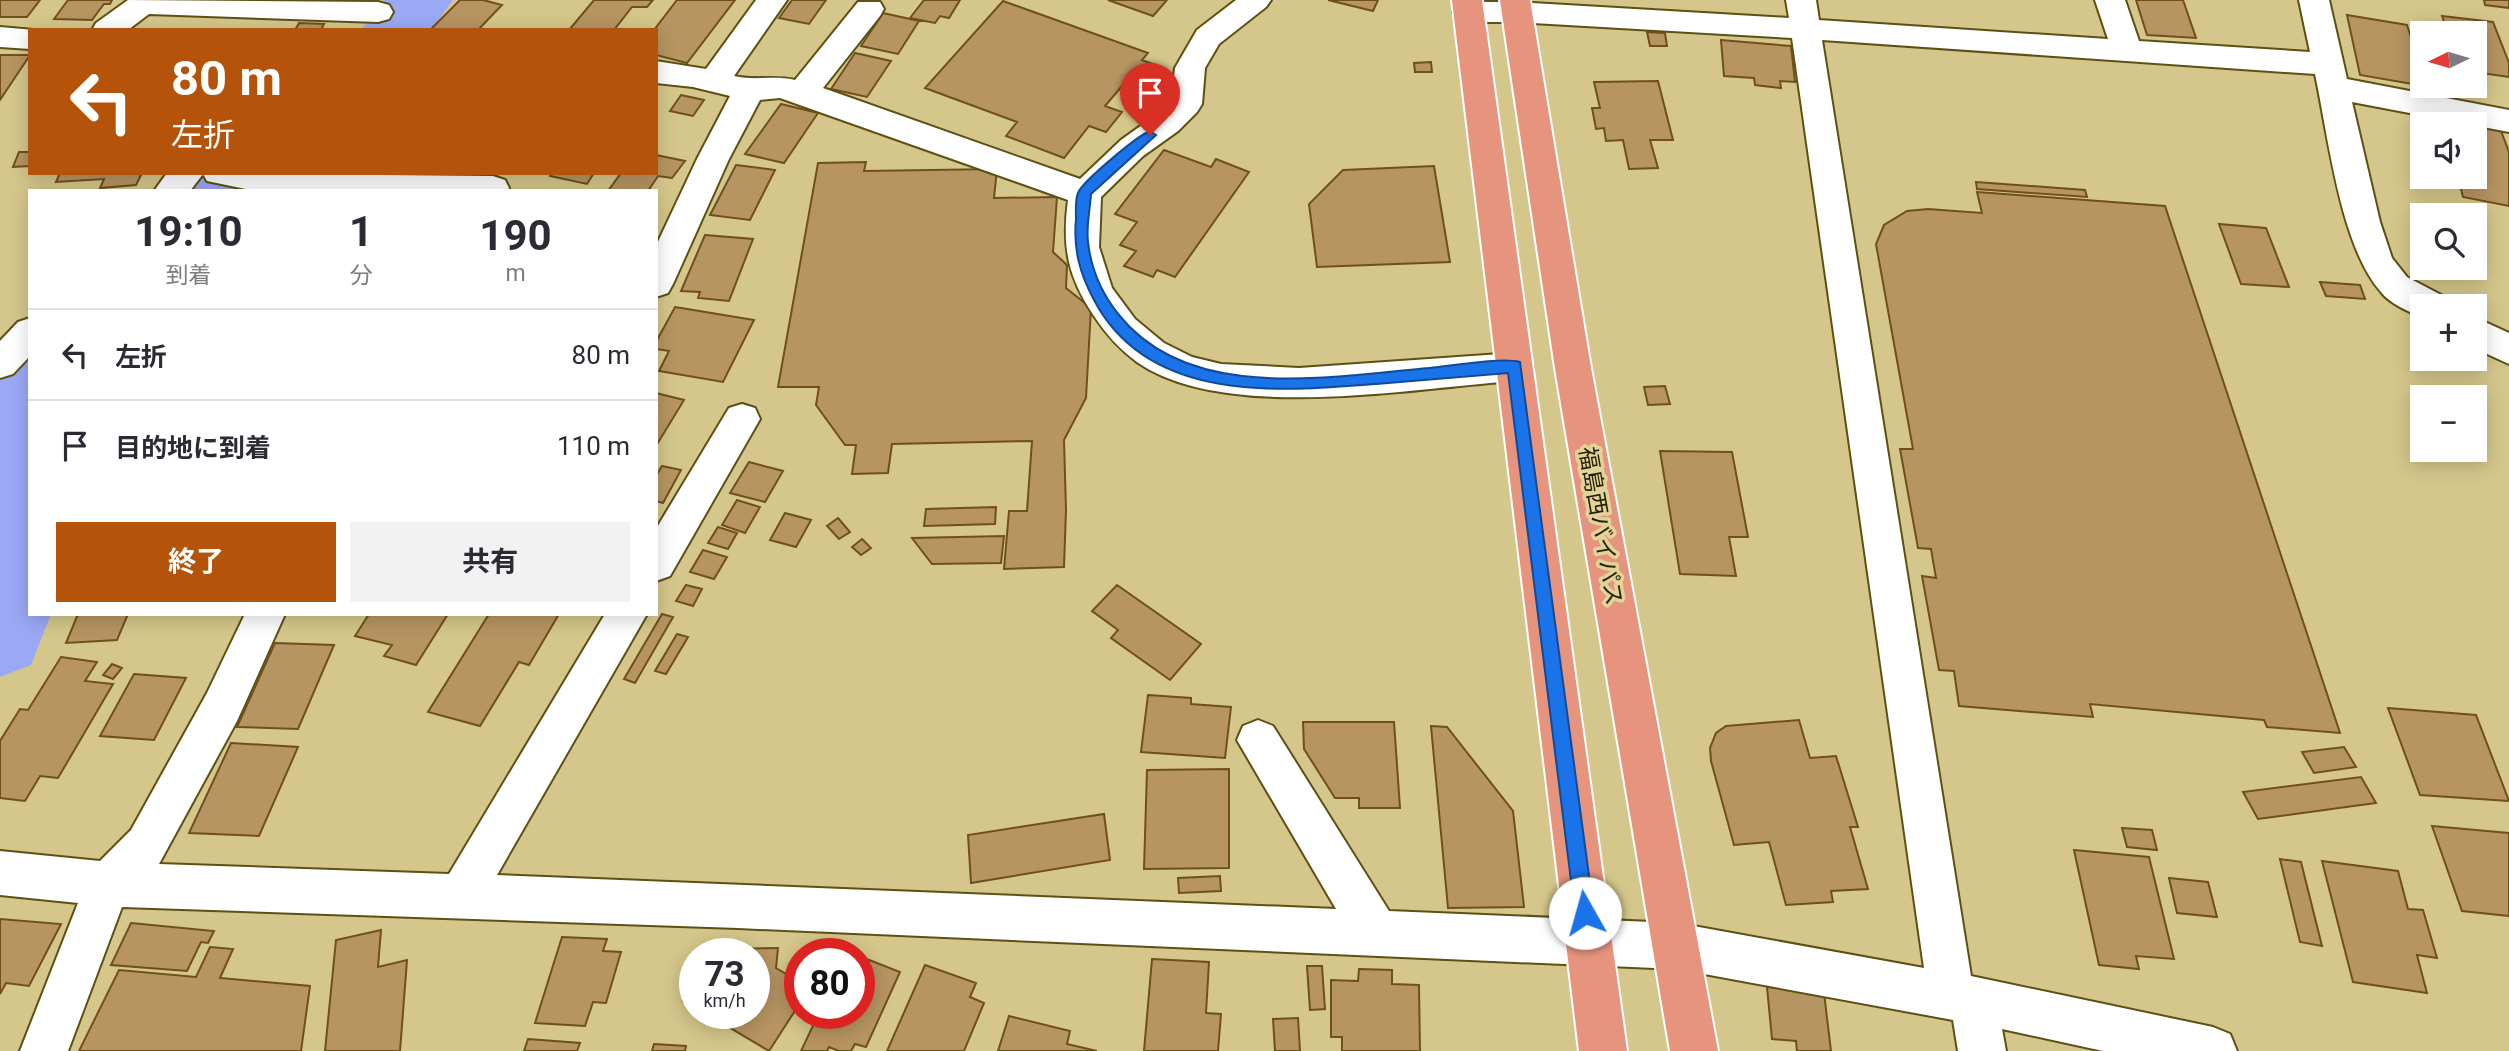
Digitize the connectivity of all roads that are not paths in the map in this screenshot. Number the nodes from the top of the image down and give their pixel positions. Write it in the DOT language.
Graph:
graph roads {
  1 [pos="772,0"];
  2 [pos="1256,0"];
  3 [pos="2110,0"];
  4 [pos="2314,0"];
  5 [pos="144,2"];
  6 [pos="1468,6"];
  7 [pos="1516,6"];
  8 [pos="869,9"];
  9 [pos="376,14"];
  10 [pos="1803,14"];
  11 [pos="110,28"];
  12 [pos="0,37"];
  13 [pos="28,39"];
  14 [pos="2127,50"];
  15 [pos="658,72"];
  16 [pos="2329,75"];
  17 [pos="714,81"];
  18 [pos="749,90"];
  19 [pos="802,93"];
  20 [pos="2509,121"];
  21 [pos="185,175"];
  22 [pos="229,176"];
  23 [pos="496,184"];
  24 [pos="172,189"];
  25 [pos="304,189"];
  26 [pos="1085,193"];
  27 [pos="658,280"];
  28 [pos="2410,294"];
  29 [pos="28,334"];
  30 [pos="2487,338"];
  31 [pos="2509,350"];
  32 [pos="0,364"];
  33 [pos="1515,367"];
  34 [pos="742,419"];
  35 [pos="658,561"];
  36 [pos="264,616"];
  37 [pos="626,616"];
  38 [pos="1258,740"];
  39 [pos="0,873"];
  40 [pos="108,884"];
  41 [pos="461,895"];
  42 [pos="1376,932"];
  43 [pos="1588,940"];
  44 [pos="1677,946"];
  45 [pos="1962,998"];
  46 [pos="44,1051"];
  47 [pos="1603,1051"];
  48 [pos="1694,1051"];
  49 [pos="1982,1051"];
  50 [pos="2213,1051"];
  1 -- 17 [label="street"];
  2 -- 26 [label="street"];
  3 -- 14 [label="street"];
  4 -- 16 [label="street"];
  5 -- 9 [label="street"];
  5 -- 11 [label="street"];
  6 -- 7 [label="street"];
  6 -- 33 [label="highway"];
  7 -- 10 [label="street"];
  7 -- 44 [label="highway, 福島西バイパス"];
  8 -- 19 [label="street"];
  10 -- 14 [label="street"];
  10 -- 45 [label="street"];
  12 -- 13 [label="street"];
  14 -- 16 [label="street"];
  15 -- 17 [label="street"];
  16 -- 20 [label="street"];
  16 -- 28 [label="street"];
  17 -- 18 [label="street"];
  18 -- 19 [label="street"];
  18 -- 27 [label="street"];
  19 -- 26 [label="street"];
  21 -- 24 [label="street"];
  22 -- 25 [label="street"];
  23 -- 25 [label="street"];
  26 -- 33 [label="street"];
  29 -- 32 [label="street"];
  30 -- 31 [label="street"];
  33 -- 43 [label="highway"];
  34 -- 35 [label="street"];
  36 -- 40 [label="street"];
  37 -- 41 [label="street"];
  38 -- 42 [label="street"];
  39 -- 40 [label="street"];
  40 -- 41 [label="street"];
  40 -- 46 [label="street"];
  41 -- 42 [label="street"];
  42 -- 43 [label="street"];
  43 -- 44 [label="street"];
  43 -- 47 [label="highway"];
  44 -- 45 [label="street"];
  44 -- 48 [label="highway, 福島西バイパス"];
  45 -- 49 [label="street"];
  45 -- 50 [label="street"];
}
